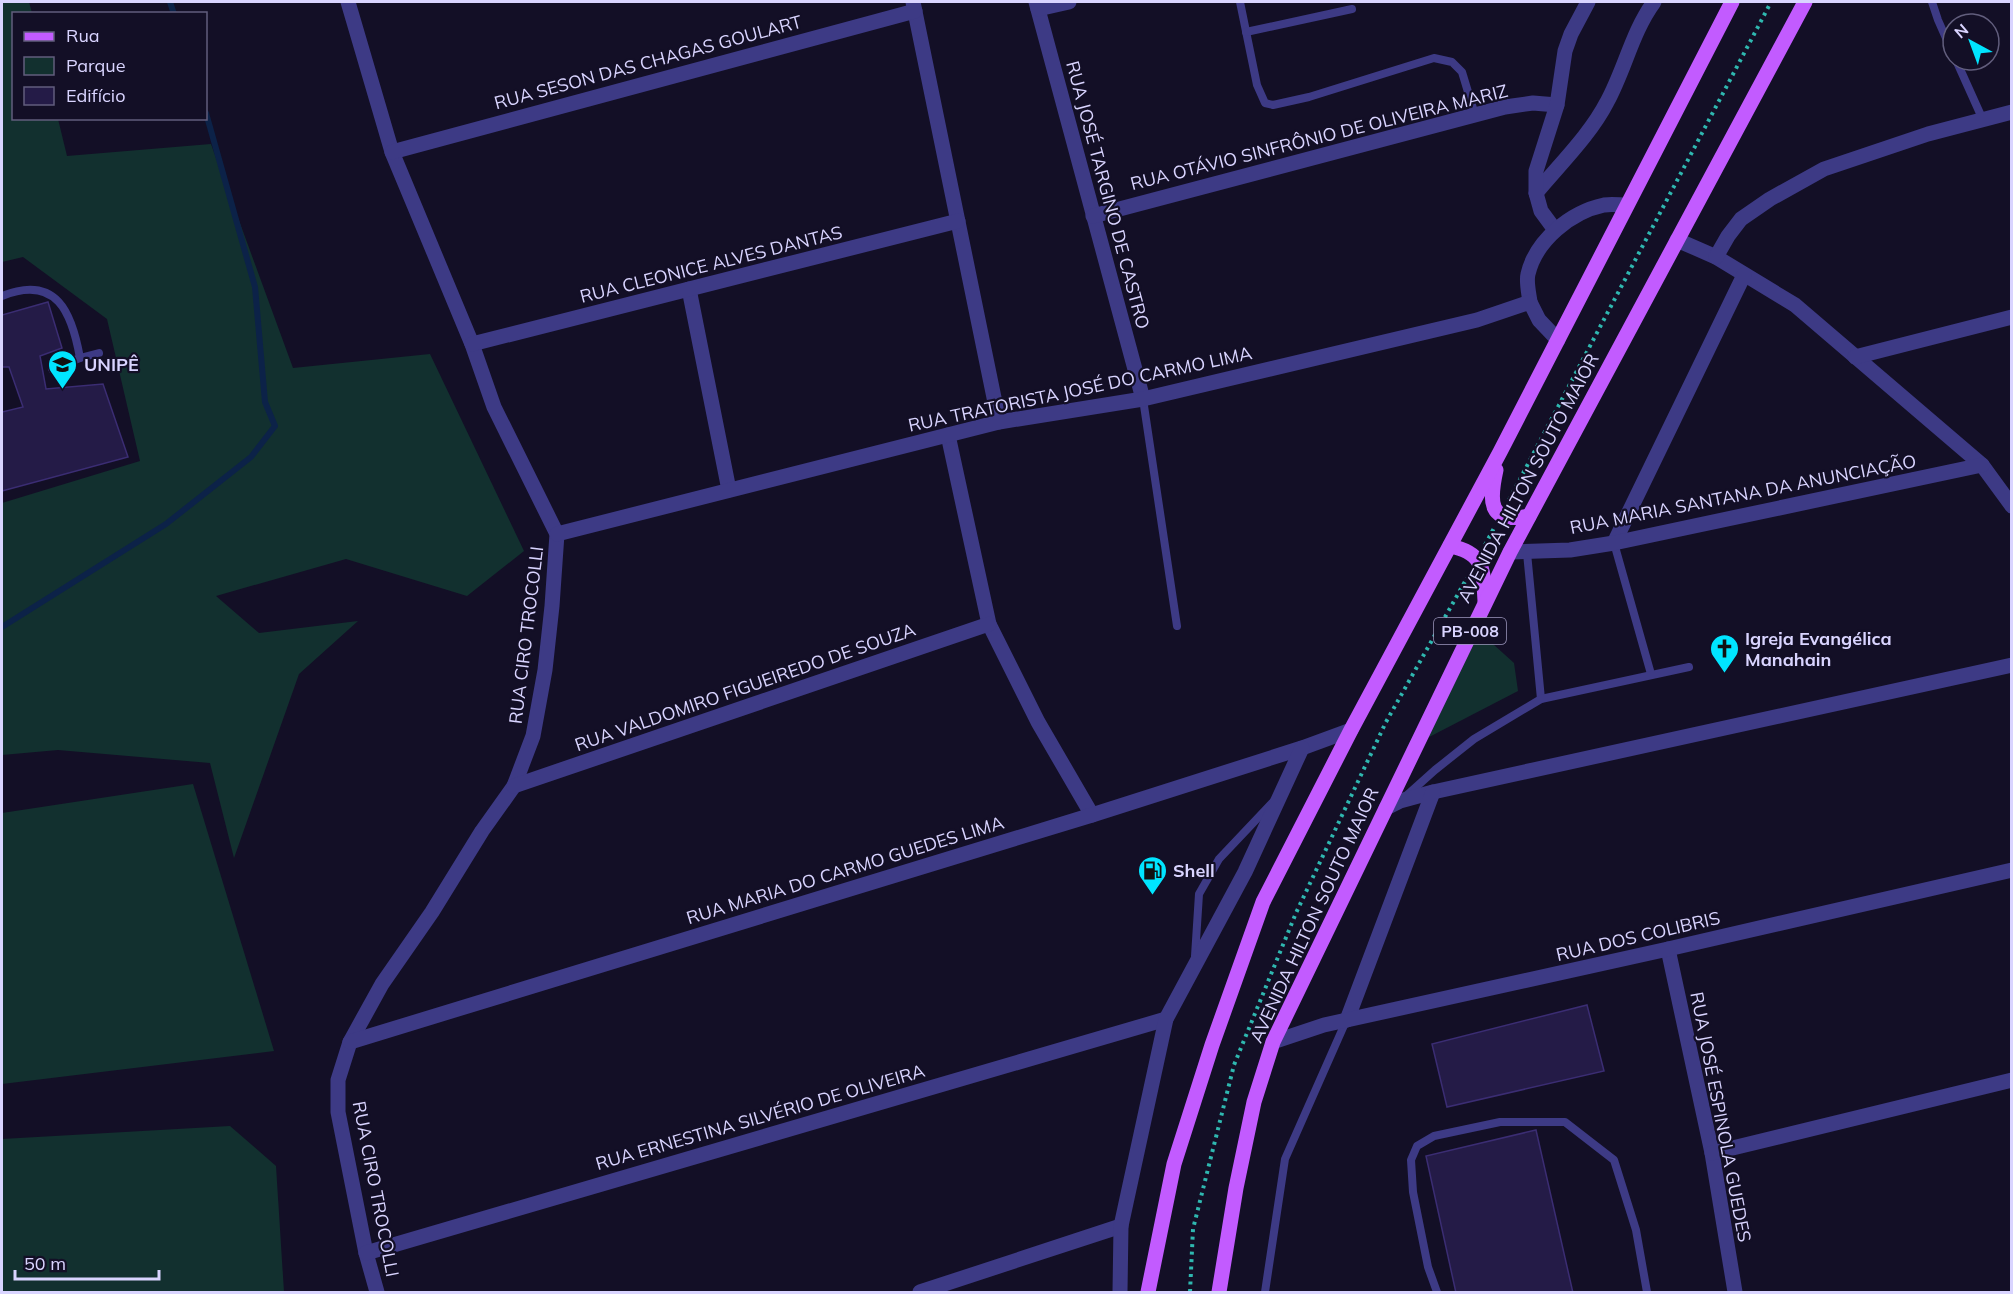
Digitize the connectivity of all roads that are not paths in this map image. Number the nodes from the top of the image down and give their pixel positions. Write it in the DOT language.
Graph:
graph roads {
  1 [pos="348,2"];
  2 [pos="1069,2"];
  3 [pos="1240,2"];
  4 [pos="1588,2"];
  5 [pos="1654,2"];
  6 [pos="1732,2"];
  7 [pos="1805,2"];
  8 [pos="1932,2"];
  9 [pos="1037,5"];
  10 [pos="914,6"];
  11 [pos="1352,9"];
  12 [pos="1941,27"];
  13 [pos="1246,32"];
  14 [pos="1961,72"];
  15 [pos="1557,105"];
  16 [pos="2012,112"];
  17 [pos="1475,115"];
  18 [pos="1983,120"];
  19 [pos="392,152"];
  20 [pos="1536,193"];
  21 [pos="1627,205"];
  22 [pos="1092,216"];
  23 [pos="958,221"];
  24 [pos="1555,230"];
  25 [pos="1677,240"];
  26 [pos="1716,257"];
  27 [pos="1744,275"];
  28 [pos="689,289"];
  29 [pos="2,296"];
  30 [pos="1530,302"];
  31 [pos="2012,317"];
  32 [pos="1558,340"];
  33 [pos="472,344"];
  34 [pos="99,353"];
  35 [pos="1855,357"];
  36 [pos="80,358"];
  37 [pos="52,369"];
  38 [pos="1143,399"];
  39 [pos="999,422"];
  40 [pos="948,435"];
  41 [pos="1500,452"];
  42 [pos="1982,465"];
  43 [pos="729,490"];
  44 [pos="2012,506"];
  45 [pos="1529,516"];
  46 [pos="557,534"];
  47 [pos="1614,543"];
  48 [pos="1450,546"];
  49 [pos="1510,552"];
  50 [pos="1527,552"];
  51 [pos="1485,601"];
  52 [pos="989,624"];
  53 [pos="1177,626"];
  54 [pos="2012,665"];
  55 [pos="1689,667"];
  56 [pos="1651,674"];
  57 [pos="1541,699"];
  58 [pos="1351,730"];
  59 [pos="1302,748"];
  60 [pos="514,786"];
  61 [pos="1433,792"];
  62 [pos="1282,793"];
  63 [pos="1400,801"];
  64 [pos="1386,808"];
  65 [pos="1092,815"];
  66 [pos="2012,870"];
  67 [pos="1668,949"];
  68 [pos="1195,966"];
  69 [pos="1166,1019"];
  70 [pos="1347,1020"];
  71 [pos="350,1042"];
  72 [pos="1273,1042"];
  73 [pos="2012,1080"];
  74 [pos="1712,1153"];
  75 [pos="1121,1226"];
  76 [pos="366,1253"];
  77 [pos="377,1293"];
  78 [pos="920,1293"];
  79 [pos="1120,1293"];
  80 [pos="1148,1293"];
  81 [pos="1219,1293"];
  82 [pos="1264,1293"];
  83 [pos="1437,1293"];
  84 [pos="1647,1293"];
  85 [pos="1735,1293"];
  1 -- 19 [label="street, RUA CIRO TROCOLLI"];
  2 -- 9 [label="street"];
  3 -- 13 [label="lane"];
  4 -- 15 [label="street"];
  5 -- 20 [label="street"];
  6 -- 21 [label="main road, AVENIDA HILTON SOUTO MAIOR / PB-008"];
  7 -- 25 [label="main road, AVENIDA HILTON SOUTO MAIOR / PB-008"];
  8 -- 12 [label="lane"];
  9 -- 22 [label="street, RUA JOSÉ TARGINO DE CASTRO"];
  10 -- 19 [label="street, RUA SESON DAS CHAGAS GOULART"];
  10 -- 23 [label="street"];
  11 -- 13 [label="lane"];
  13 -- 17 [label="lane"];
  14 -- 18 [label="lane"];
  15 -- 17 [label="street, RUA OTÁVIO SINFRÔNIO DE OLIVEIRA MARIZ"];
  15 -- 20 [label="street"];
  16 -- 18 [label="street"];
  17 -- 22 [label="street, RUA OTÁVIO SINFRÔNIO DE OLIVEIRA MARIZ"];
  18 -- 26 [label="street"];
  19 -- 33 [label="street, RUA CIRO TROCOLLI"];
  20 -- 24 [label="street"];
  21 -- 24 [label="street"];
  21 -- 32 [label="main road, AVENIDA HILTON SOUTO MAIOR / PB-008"];
  22 -- 38 [label="street, RUA JOSÉ TARGINO DE CASTRO"];
  23 -- 28 [label="street, RUA CLEONICE ALVES DANTAS"];
  23 -- 39 [label="street"];
  24 -- 30 [label="street"];
  25 -- 26 [label="street"];
  25 -- 45 [label="main road, AVENIDA HILTON SOUTO MAIOR / PB-008"];
  26 -- 27 [label="street"];
  27 -- 35 [label="street"];
  27 -- 47 [label="street"];
  28 -- 33 [label="street, RUA CLEONICE ALVES DANTAS"];
  28 -- 43 [label="street"];
  29 -- 36 [label="lane"];
  30 -- 32 [label="street"];
  30 -- 38 [label="street, RUA TRATORISTA JOSÉ DO CARMO LIMA"];
  31 -- 35 [label="street"];
  32 -- 41 [label="main road, AVENIDA HILTON SOUTO MAIOR / PB-008"];
  33 -- 46 [label="street, RUA CIRO TROCOLLI"];
  34 -- 36 [label="lane"];
  35 -- 42 [label="street"];
  36 -- 37 [label="lane"];
  38 -- 39 [label="street, RUA TRATORISTA JOSÉ DO CARMO LIMA"];
  38 -- 53 [label="lane"];
  39 -- 40 [label="street, RUA TRATORISTA JOSÉ DO CARMO LIMA"];
  40 -- 43 [label="street, RUA TRATORISTA JOSÉ DO CARMO LIMA"];
  40 -- 52 [label="street"];
  41 -- 45 [label="main road"];
  41 -- 48 [label="main road, AVENIDA HILTON SOUTO MAIOR / PB-008"];
  42 -- 44 [label="street"];
  42 -- 47 [label="street, RUA MARIA SANTANA DA ANUNCIAÇÃO"];
  43 -- 46 [label="street, RUA TRATORISTA JOSÉ DO CARMO LIMA"];
  45 -- 49 [label="main road, AVENIDA HILTON SOUTO MAIOR / PB-008"];
  46 -- 60 [label="street, RUA CIRO TROCOLLI"];
  47 -- 50 [label="street, RUA MARIA SANTANA DA ANUNCIAÇÃO"];
  47 -- 56 [label="lane"];
  48 -- 51 [label="main road"];
  48 -- 58 [label="main road, AVENIDA HILTON SOUTO MAIOR / PB-008"];
  49 -- 50 [label="street, RUA MARIA SANTANA DA ANUNCIAÇÃO"];
  49 -- 51 [label="main road, AVENIDA HILTON SOUTO MAIOR / PB-008"];
  50 -- 57 [label="lane"];
  51 -- 64 [label="main road, AVENIDA HILTON SOUTO MAIOR / PB-008"];
  52 -- 60 [label="street, RUA VALDOMIRO FIGUEIREDO DE SOUZA"];
  52 -- 65 [label="street"];
  54 -- 61 [label="street"];
  55 -- 56 [label="lane"];
  56 -- 57 [label="lane"];
  57 -- 63 [label="lane"];
  58 -- 59 [label="street, RUA MARIA DO CARMO GUEDES LIMA"];
  58 -- 80 [label="main road, AVENIDA HILTON SOUTO MAIOR / PB-008"];
  59 -- 62 [label="street"];
  59 -- 65 [label="street, RUA MARIA DO CARMO GUEDES LIMA"];
  60 -- 71 [label="street, RUA CIRO TROCOLLI"];
  61 -- 63 [label="street"];
  61 -- 70 [label="street"];
  62 -- 68 [label="street"];
  62 -- 68 [label="lane"];
  63 -- 64 [label="street"];
  64 -- 72 [label="main road, AVENIDA HILTON SOUTO MAIOR / PB-008"];
  65 -- 71 [label="street, RUA MARIA DO CARMO GUEDES LIMA"];
  66 -- 67 [label="street, RUA DOS COLIBRIS"];
  67 -- 70 [label="street, RUA DOS COLIBRIS"];
  67 -- 74 [label="street, RUA JOSÉ ESPINOLA GUEDES"];
  68 -- 69 [label="street"];
  69 -- 75 [label="street"];
  69 -- 76 [label="street, RUA ERNESTINA SILVÉRIO DE OLIVEIRA"];
  70 -- 72 [label="street, RUA DOS COLIBRIS"];
  70 -- 82 [label="lane"];
  71 -- 76 [label="street, RUA CIRO TROCOLLI"];
  72 -- 81 [label="main road, AVENIDA HILTON SOUTO MAIOR / PB-008"];
  73 -- 74 [label="street"];
  74 -- 85 [label="street, RUA JOSÉ ESPINOLA GUEDES"];
  75 -- 78 [label="street"];
  75 -- 79 [label="street"];
  76 -- 77 [label="street, RUA CIRO TROCOLLI"];
  83 -- 84 [label="lane"];
}
